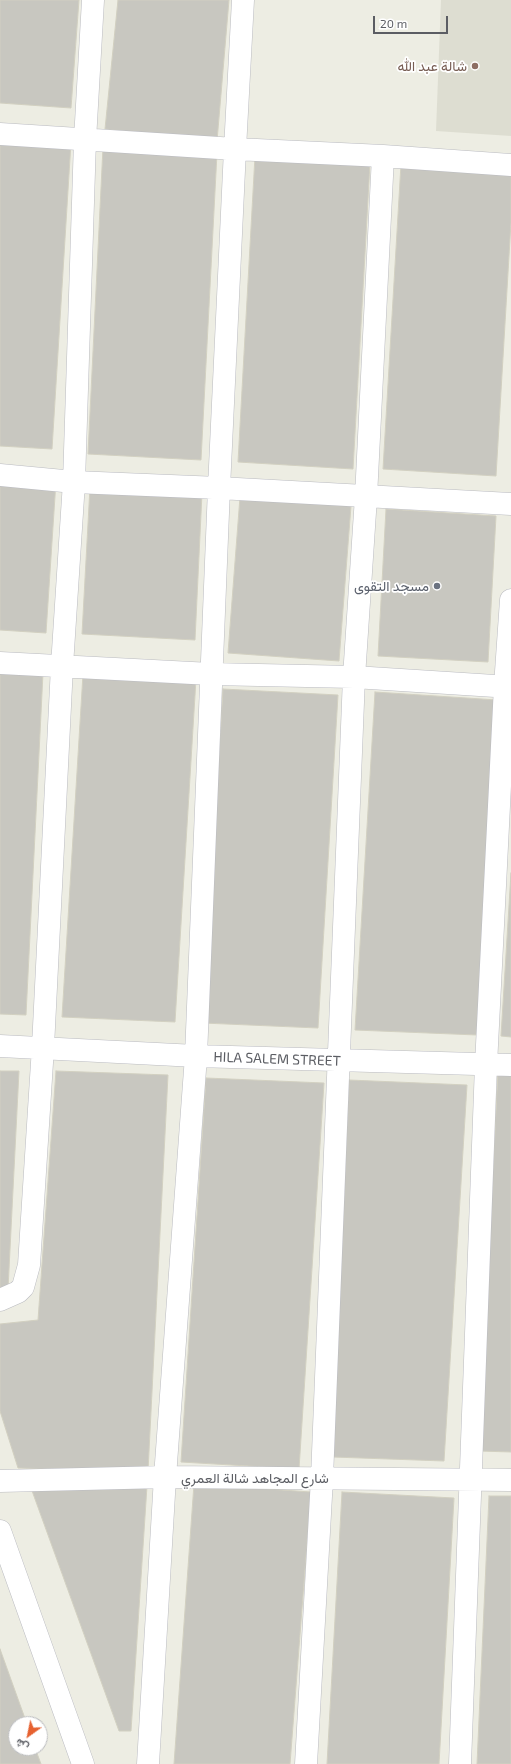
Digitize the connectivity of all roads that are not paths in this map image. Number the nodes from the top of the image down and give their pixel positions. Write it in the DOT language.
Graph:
graph roads {
  1 [pos="93,0"];
  2 [pos="243,0"];
  3 [pos="0,134"];
  4 [pos="85,140"];
  5 [pos="234,149"];
  6 [pos="383,156"];
  7 [pos="511,165"];
  8 [pos="0,475"];
  9 [pos="74,482"];
  10 [pos="219,488"];
  11 [pos="366,497"];
  12 [pos="511,504"];
  13 [pos="511,600"];
  14 [pos="0,663"];
  15 [pos="62,666"];
  16 [pos="212,674"];
  17 [pos="354,677"];
  18 [pos="508,687"];
  19 [pos="0,1046"];
  20 [pos="43,1047"];
  21 [pos="196,1056"];
  22 [pos="338,1061"];
  23 [pos="486,1065"];
  24 [pos="511,1065"];
  25 [pos="0,1300"];
  26 [pos="165,1477"];
  27 [pos="322,1478"];
  28 [pos="471,1479"];
  29 [pos="511,1480"];
  30 [pos="0,1481"];
  31 [pos="0,1532"];
  32 [pos="83,1764"];
  33 [pos="148,1764"];
  34 [pos="306,1764"];
  35 [pos="460,1764"];
  1 -- 4 [label="street"];
  2 -- 5 [label="street"];
  3 -- 4 [label="street"];
  4 -- 5 [label="street"];
  4 -- 9 [label="street"];
  5 -- 6 [label="street"];
  5 -- 10 [label="street"];
  6 -- 7 [label="street"];
  6 -- 11 [label="street"];
  8 -- 9 [label="street"];
  9 -- 10 [label="street"];
  9 -- 15 [label="street"];
  10 -- 11 [label="street"];
  10 -- 16 [label="street"];
  11 -- 12 [label="street"];
  11 -- 17 [label="street"];
  13 -- 18 [label="street"];
  14 -- 15 [label="street"];
  15 -- 16 [label="street"];
  15 -- 20 [label="street"];
  16 -- 17 [label="street"];
  16 -- 21 [label="street"];
  17 -- 18 [label="street"];
  17 -- 22 [label="street"];
  18 -- 23 [label="street"];
  19 -- 20 [label="street, HILA SALEM STREET"];
  20 -- 21 [label="street, HILA SALEM STREET"];
  20 -- 25 [label="street"];
  21 -- 22 [label="street, HILA SALEM STREET"];
  21 -- 26 [label="street"];
  22 -- 23 [label="street, HILA SALEM STREET"];
  22 -- 27 [label="street"];
  23 -- 24 [label="street, HILA SALEM STREET"];
  23 -- 28 [label="street"];
  26 -- 27 [label="street, شارع المجاهد شالة العمري"];
  26 -- 30 [label="street, شارع المجاهد شالة العمري"];
  26 -- 33 [label="street"];
  27 -- 28 [label="street, شارع المجاهد شالة العمري"];
  27 -- 34 [label="street"];
  28 -- 29 [label="street, شارع المجاهد شالة العمري"];
  28 -- 35 [label="street"];
  31 -- 32 [label="street"];
}
